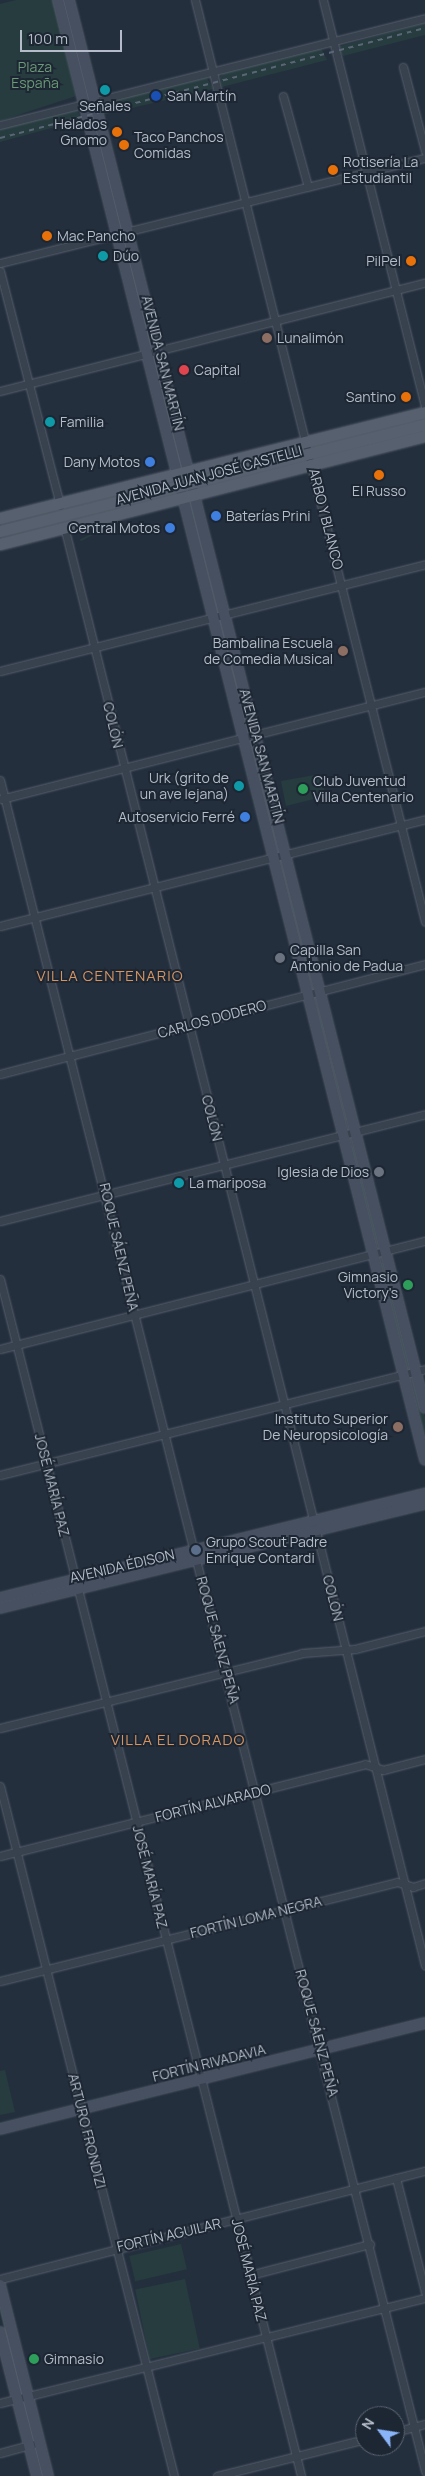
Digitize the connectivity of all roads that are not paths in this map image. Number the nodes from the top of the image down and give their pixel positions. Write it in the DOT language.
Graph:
graph roads {
  1 [pos="58,0"];
  2 [pos="69,0"];
  3 [pos="195,0"];
  4 [pos="323,0"];
  5 [pos="425,18"];
  6 [pos="333,42"];
  7 [pos="85,62"];
  8 [pos="74,64"];
  9 [pos="403,67"];
  10 [pos="214,72"];
  11 [pos="283,96"];
  12 [pos="96,101"];
  13 [pos="85,104"];
  14 [pos="0,125"];
  15 [pos="425,151"];
  16 [pos="425,158"];
  17 [pos="366,172"];
  18 [pos="308,187"];
  19 [pos="246,203"];
  20 [pos="123,233"];
  21 [pos="0,263"];
  22 [pos="0,271"];
  23 [pos="425,283"];
  24 [pos="396,290"];
  25 [pos="276,320"];
  26 [pos="158,351"];
  27 [pos="146,354"];
  28 [pos="30,383"];
  29 [pos="0,391"];
  30 [pos="425,406"];
  31 [pos="425,412"];
  32 [pos="425,424"];
  33 [pos="425,436"];
  34 [pos="306,440"];
  35 [pos="311,458"];
  36 [pos="183,473"];
  37 [pos="186,485"];
  38 [pos="195,495"];
  39 [pos="182,499"];
  40 [pos="59,503"];
  41 [pos="62,515"];
  42 [pos="0,518"];
  43 [pos="64,527"];
  44 [pos="0,531"];
  45 [pos="0,544"];
  46 [pos="425,564"];
  47 [pos="343,585"];
  48 [pos="224,614"];
  49 [pos="211,618"];
  50 [pos="95,648"];
  51 [pos="0,670"];
  52 [pos="425,692"];
  53 [pos="370,706"];
  54 [pos="256,734"];
  55 [pos="243,738"];
  56 [pos="124,767"];
  57 [pos="0,780"];
  58 [pos="2,799"];
  59 [pos="425,819"];
  60 [pos="401,825"];
  61 [pos="286,854"];
  62 [pos="274,857"];
  63 [pos="155,886"];
  64 [pos="34,918"];
  65 [pos="425,922"];
  66 [pos="0,926"];
  67 [pos="425,964"];
  68 [pos="318,992"];
  69 [pos="308,994"];
  70 [pos="189,1025"];
  71 [pos="71,1056"];
  72 [pos="0,1074"];
  73 [pos="425,1114"];
  74 [pos="355,1132"];
  75 [pos="343,1135"];
  76 [pos="224,1165"];
  77 [pos="106,1195"];
  78 [pos="0,1221"];
  79 [pos="425,1241"];
  80 [pos="384,1251"];
  81 [pos="373,1254"];
  82 [pos="0,1279"];
  83 [pos="255,1284"];
  84 [pos="135,1315"];
  85 [pos="16,1345"];
  86 [pos="0,1349"];
  87 [pos="420,1370"];
  88 [pos="402,1375"];
  89 [pos="286,1405"];
  90 [pos="425,1408"];
  91 [pos="164,1436"];
  92 [pos="425,1460"];
  93 [pos="47,1464"];
  94 [pos="0,1475"];
  95 [pos="425,1494"];
  96 [pos="425,1504"];
  97 [pos="314,1521"];
  98 [pos="317,1532"];
  99 [pos="194,1551"];
  100 [pos="197,1563"];
  101 [pos="76,1579"];
  102 [pos="78,1590"];
  103 [pos="0,1598"];
  104 [pos="0,1608"];
  105 [pos="425,1631"];
  106 [pos="344,1646"];
  107 [pos="226,1671"];
  108 [pos="104,1701"];
  109 [pos="0,1728"];
  110 [pos="425,1759"];
  111 [pos="375,1768"];
  112 [pos="0,1786"];
  113 [pos="256,1792"];
  114 [pos="136,1822"];
  115 [pos="16,1852"];
  116 [pos="0,1856"];
  117 [pos="404,1884"];
  118 [pos="425,1884"];
  119 [pos="284,1909"];
  120 [pos="166,1940"];
  121 [pos="425,1965"];
  122 [pos="48,1969"];
  123 [pos="0,1981"];
  124 [pos="425,2023"];
  125 [pos="321,2049"];
  126 [pos="202,2081"];
  127 [pos="82,2108"];
  128 [pos="0,2129"];
  129 [pos="425,2171"];
  130 [pos="396,2178"];
  131 [pos="356,2188"];
  132 [pos="237,2218"];
  133 [pos="370,2244"];
  134 [pos="115,2248"];
  135 [pos="250,2275"];
  136 [pos="0,2279"];
  137 [pos="0,2285"];
  138 [pos="425,2292"];
  139 [pos="425,2298"];
  140 [pos="386,2308"];
  141 [pos="0,2332"];
  142 [pos="265,2337"];
  143 [pos="147,2366"];
  144 [pos="28,2396"];
  145 [pos="17,2398"];
  146 [pos="0,2403"];
  147 [pos="425,2424"];
  148 [pos="414,2427"];
  149 [pos="405,2429"];
  150 [pos="355,2441"];
  151 [pos="40,2442"];
  152 [pos="29,2445"];
  153 [pos="0,2453"];
  154 [pos="296,2456"];
  155 [pos="425,2471"];
  156 [pos="37,2476"];
  157 [pos="48,2476"];
  158 [pos="174,2476"];
  159 [pos="217,2476"];
  160 [pos="301,2476"];
  1 -- 8 [label="main road, AVENIDA SAN MARTÍN"];
  2 -- 7 [label="main road, AVENIDA SAN MARTÍN"];
  3 -- 10 [label="street, ARBO Y BLANCO"];
  4 -- 6 [label="street"];
  5 -- 6 [label="street"];
  6 -- 10 [label="street"];
  6 -- 17 [label="street"];
  7 -- 8 [label="main road"];
  7 -- 12 [label="main road, AVENIDA SAN MARTÍN"];
  8 -- 13 [label="main road, AVENIDA SAN MARTÍN"];
  9 -- 15 [label="street"];
  10 -- 12 [label="street"];
  10 -- 19 [label="street, ARBO Y BLANCO"];
  11 -- 18 [label="street"];
  12 -- 13 [label="street"];
  12 -- 20 [label="main road, AVENIDA SAN MARTÍN"];
  13 -- 14 [label="street"];
  13 -- 20 [label="main road, AVENIDA SAN MARTÍN"];
  16 -- 17 [label="street"];
  17 -- 18 [label="street"];
  17 -- 24 [label="street"];
  18 -- 19 [label="street"];
  19 -- 20 [label="street"];
  19 -- 25 [label="street, ARBO Y BLANCO"];
  20 -- 21 [label="street"];
  20 -- 26 [label="main road, AVENIDA SAN MARTÍN"];
  20 -- 27 [label="main road, AVENIDA SAN MARTÍN"];
  22 -- 28 [label="street, COLÓN"];
  23 -- 24 [label="street"];
  24 -- 25 [label="street"];
  24 -- 30 [label="street"];
  25 -- 26 [label="street"];
  25 -- 34 [label="street, ARBO Y BLANCO"];
  26 -- 27 [label="street"];
  26 -- 36 [label="main road, AVENIDA SAN MARTÍN"];
  27 -- 28 [label="street"];
  27 -- 36 [label="main road, AVENIDA SAN MARTÍN"];
  28 -- 29 [label="street"];
  28 -- 40 [label="street, COLÓN"];
  31 -- 34 [label="main road, AVENIDA JUAN JOSÉ CASTELLI"];
  32 -- 35 [label="main road, AVENIDA JUAN JOSÉ CASTELLI"];
  33 -- 35 [label="main road, AVENIDA JUAN JOSÉ CASTELLI"];
  34 -- 35 [label="street, ARBO Y BLANCO"];
  34 -- 36 [label="main road, AVENIDA JUAN JOSÉ CASTELLI"];
  35 -- 37 [label="main road, AVENIDA JUAN JOSÉ CASTELLI"];
  35 -- 38 [label="main road, AVENIDA JUAN JOSÉ CASTELLI"];
  35 -- 47 [label="street, ARBO Y BLANCO"];
  36 -- 37 [label="main road, AVENIDA SAN MARTÍN"];
  36 -- 40 [label="main road, AVENIDA JUAN JOSÉ CASTELLI"];
  37 -- 38 [label="main road, AVENIDA SAN MARTÍN"];
  37 -- 39 [label="main road, AVENIDA SAN MARTÍN"];
  37 -- 41 [label="main road, AVENIDA JUAN JOSÉ CASTELLI"];
  38 -- 39 [label="main road, AVENIDA JUAN JOSÉ CASTELLI"];
  38 -- 48 [label="main road, AVENIDA SAN MARTÍN"];
  39 -- 43 [label="main road, AVENIDA JUAN JOSÉ CASTELLI"];
  39 -- 49 [label="main road, AVENIDA SAN MARTÍN"];
  40 -- 41 [label="street, COLÓN"];
  40 -- 42 [label="main road, AVENIDA JUAN JOSÉ CASTELLI"];
  41 -- 43 [label="street, COLÓN"];
  41 -- 44 [label="main road, AVENIDA JUAN JOSÉ CASTELLI"];
  43 -- 45 [label="main road, AVENIDA JUAN JOSÉ CASTELLI"];
  43 -- 50 [label="street, COLÓN"];
  46 -- 47 [label="street"];
  47 -- 48 [label="street"];
  47 -- 53 [label="street, ARBO Y BLANCO"];
  48 -- 49 [label="street"];
  48 -- 54 [label="main road, AVENIDA SAN MARTÍN"];
  49 -- 50 [label="street"];
  49 -- 55 [label="main road, AVENIDA SAN MARTÍN"];
  50 -- 51 [label="street"];
  50 -- 56 [label="street, COLÓN"];
  52 -- 53 [label="street"];
  53 -- 54 [label="street"];
  53 -- 60 [label="street, ARBO Y BLANCO"];
  54 -- 55 [label="street"];
  54 -- 61 [label="main road, AVENIDA SAN MARTÍN"];
  55 -- 56 [label="street"];
  55 -- 62 [label="main road, AVENIDA SAN MARTÍN"];
  56 -- 58 [label="street"];
  56 -- 63 [label="street, COLÓN"];
  57 -- 58 [label="street, ROQUE SÁENZ PEÑA"];
  58 -- 64 [label="street, ROQUE SÁENZ PEÑA"];
  59 -- 60 [label="street"];
  60 -- 61 [label="street"];
  60 -- 65 [label="street, ARBO Y BLANCO"];
  61 -- 62 [label="street"];
  61 -- 68 [label="main road, AVENIDA SAN MARTÍN"];
  62 -- 63 [label="street"];
  62 -- 69 [label="main road, AVENIDA SAN MARTÍN"];
  63 -- 64 [label="street"];
  63 -- 70 [label="street, COLÓN"];
  64 -- 66 [label="street"];
  64 -- 71 [label="street, ROQUE SÁENZ PEÑA"];
  67 -- 68 [label="street, CARLOS DODERO"];
  68 -- 69 [label="street, CARLOS DODERO"];
  68 -- 74 [label="main road, AVENIDA SAN MARTÍN"];
  69 -- 70 [label="street, CARLOS DODERO"];
  69 -- 75 [label="main road, AVENIDA SAN MARTÍN"];
  70 -- 71 [label="street, CARLOS DODERO"];
  70 -- 76 [label="street, COLÓN"];
  71 -- 72 [label="street, CARLOS DODERO"];
  71 -- 77 [label="street, ROQUE SÁENZ PEÑA"];
  73 -- 74 [label="street"];
  74 -- 75 [label="street"];
  74 -- 80 [label="main road, AVENIDA SAN MARTÍN"];
  75 -- 76 [label="street"];
  75 -- 81 [label="main road, AVENIDA SAN MARTÍN"];
  76 -- 77 [label="street"];
  76 -- 83 [label="street, COLÓN"];
  77 -- 78 [label="street"];
  77 -- 84 [label="street, ROQUE SÁENZ PEÑA"];
  79 -- 80 [label="street"];
  80 -- 81 [label="street"];
  80 -- 87 [label="main road, AVENIDA SAN MARTÍN"];
  81 -- 83 [label="street"];
  81 -- 88 [label="main road, AVENIDA SAN MARTÍN"];
  82 -- 85 [label="street, JOSÉ MARÍA PAZ"];
  83 -- 84 [label="street"];
  83 -- 89 [label="street, COLÓN"];
  84 -- 85 [label="street"];
  84 -- 91 [label="street, ROQUE SÁENZ PEÑA"];
  85 -- 86 [label="street"];
  85 -- 93 [label="street, JOSÉ MARÍA PAZ"];
  87 -- 88 [label="street"];
  87 -- 90 [label="main road, AVENIDA SAN MARTÍN"];
  88 -- 89 [label="street"];
  88 -- 92 [label="main road, AVENIDA SAN MARTÍN"];
  89 -- 91 [label="street"];
  89 -- 97 [label="street, COLÓN"];
  91 -- 93 [label="street"];
  91 -- 99 [label="street, ROQUE SÁENZ PEÑA"];
  93 -- 94 [label="street"];
  93 -- 101 [label="street, JOSÉ MARÍA PAZ"];
  95 -- 97 [label="main road, AVENIDA ÉDISON"];
  96 -- 98 [label="main road, AVENIDA ÉDISON"];
  97 -- 98 [label="street, COLÓN"];
  97 -- 99 [label="main road, AVENIDA ÉDISON"];
  98 -- 100 [label="main road, AVENIDA ÉDISON"];
  98 -- 106 [label="street, COLÓN"];
  99 -- 100 [label="street, ROQUE SÁENZ PEÑA"];
  99 -- 101 [label="main road, AVENIDA ÉDISON"];
  100 -- 102 [label="main road, AVENIDA ÉDISON"];
  100 -- 107 [label="street, ROQUE SÁENZ PEÑA"];
  101 -- 102 [label="street, JOSÉ MARÍA PAZ"];
  101 -- 103 [label="main road, AVENIDA ÉDISON"];
  102 -- 104 [label="main road, AVENIDA ÉDISON"];
  102 -- 108 [label="street, JOSÉ MARÍA PAZ"];
  105 -- 106 [label="street"];
  106 -- 107 [label="street"];
  106 -- 111 [label="street, COLÓN"];
  107 -- 108 [label="street"];
  107 -- 113 [label="street, ROQUE SÁENZ PEÑA"];
  108 -- 109 [label="street"];
  108 -- 114 [label="street, JOSÉ MARÍA PAZ"];
  110 -- 111 [label="street, FORTÍN ALVARADO"];
  111 -- 113 [label="street, FORTÍN ALVARADO"];
  111 -- 117 [label="street, COLÓN"];
  112 -- 115 [label="street, ARTURO FRONDIZI"];
  113 -- 114 [label="street, FORTÍN ALVARADO"];
  113 -- 119 [label="street, ROQUE SÁENZ PEÑA"];
  114 -- 115 [label="street, FORTÍN ALVARADO"];
  114 -- 120 [label="street, JOSÉ MARÍA PAZ"];
  115 -- 116 [label="street, FORTÍN ALVARADO"];
  115 -- 122 [label="street, ARTURO FRONDIZI"];
  117 -- 118 [label="street, FORTÍN LOMA NEGRA"];
  117 -- 119 [label="street, FORTÍN LOMA NEGRA"];
  117 -- 121 [label="street, COLÓN"];
  119 -- 120 [label="street, FORTÍN LOMA NEGRA"];
  119 -- 125 [label="street, ROQUE SÁENZ PEÑA"];
  120 -- 122 [label="street, FORTÍN LOMA NEGRA"];
  120 -- 126 [label="street, JOSÉ MARÍA PAZ"];
  122 -- 123 [label="street, FORTÍN LOMA NEGRA"];
  122 -- 127 [label="street, ARTURO FRONDIZI"];
  124 -- 125 [label="main road, FORTÍN RIVADAVIA"];
  125 -- 126 [label="main road, FORTÍN RIVADAVIA"];
  125 -- 131 [label="street, ROQUE SÁENZ PEÑA"];
  126 -- 127 [label="main road, FORTÍN RIVADAVIA"];
  126 -- 132 [label="street, JOSÉ MARÍA PAZ"];
  127 -- 128 [label="main road, FORTÍN RIVADAVIA"];
  127 -- 134 [label="street, ARTURO FRONDIZI"];
  129 -- 130 [label="street, FORTÍN AGUILAR"];
  130 -- 131 [label="street, FORTÍN AGUILAR"];
  130 -- 138 [label="street"];
  131 -- 132 [label="street, FORTÍN AGUILAR"];
  131 -- 133 [label="street, ROQUE SÁENZ PEÑA"];
  132 -- 134 [label="street, FORTÍN AGUILAR"];
  132 -- 135 [label="street, JOSÉ MARÍA PAZ"];
  133 -- 135 [label="street"];
  133 -- 140 [label="street, ROQUE SÁENZ PEÑA"];
  134 -- 136 [label="street, FORTÍN AGUILAR"];
  134 -- 143 [label="street, ARTURO FRONDIZI"];
  135 -- 142 [label="street, JOSÉ MARÍA PAZ"];
  137 -- 144 [label="main road"];
  139 -- 140 [label="street"];
  140 -- 142 [label="street"];
  140 -- 148 [label="street, ROQUE SÁENZ PEÑA"];
  141 -- 145 [label="main road"];
  142 -- 143 [label="street"];
  142 -- 154 [label="street, JOSÉ MARÍA PAZ"];
  143 -- 144 [label="street"];
  143 -- 158 [label="street, ARTURO FRONDIZI"];
  144 -- 145 [label="street"];
  144 -- 151 [label="main road"];
  145 -- 146 [label="street"];
  145 -- 152 [label="main road"];
  147 -- 148 [label="street"];
  148 -- 149 [label="street"];
  148 -- 155 [label="street, ROQUE SÁENZ PEÑA"];
  150 -- 154 [label="street"];
  151 -- 152 [label="street"];
  151 -- 157 [label="main road"];
  152 -- 153 [label="street"];
  152 -- 156 [label="main road"];
  154 -- 159 [label="street"];
  154 -- 160 [label="street, JOSÉ MARÍA PAZ"];
}
